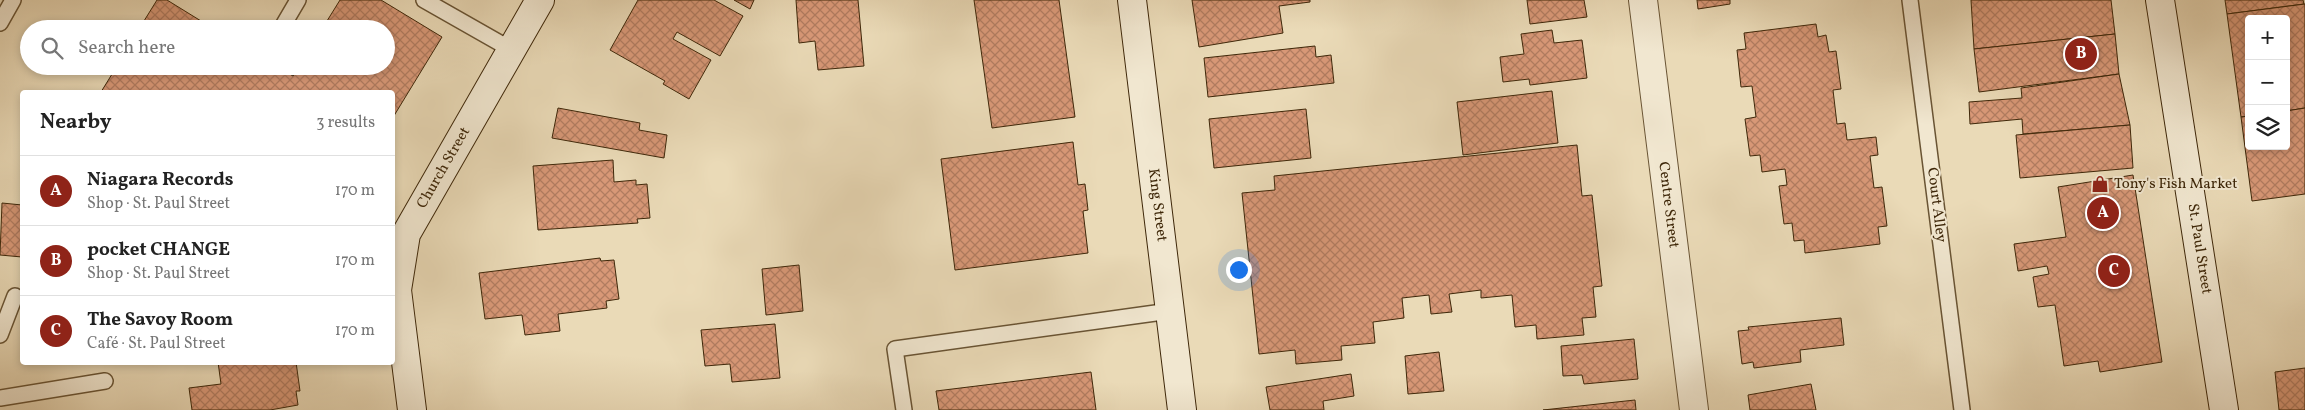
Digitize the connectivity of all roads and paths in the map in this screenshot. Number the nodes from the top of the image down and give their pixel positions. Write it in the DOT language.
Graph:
graph roads {
  1 [pos="13,0"];
  2 [pos="298,0"];
  3 [pos="424,0"];
  4 [pos="540,0"];
  5 [pos="1132,0"];
  6 [pos="1643,0"];
  7 [pos="1910,0"];
  8 [pos="2160,0"];
  9 [pos="286,20"];
  10 [pos="0,23"];
  11 [pos="512,50"];
  12 [pos="15,296"];
  13 [pos="1170,311"];
  14 [pos="0,334"];
  15 [pos="105,381"];
  16 [pos="0,398"];
  17 [pos="412,410"];
  18 [pos="904,410"];
  19 [pos="1182,410"];
  20 [pos="1694,410"];
  21 [pos="1962,410"];
  22 [pos="2224,410"];
  1 -- 10 [label="lane"];
  2 -- 9 [label="lane"];
  3 -- 11 [label="lane"];
  4 -- 11 [label="street, Church Street"];
  5 -- 13 [label="street, King Street"];
  6 -- 20 [label="street, Centre Street"];
  7 -- 21 [label="lane, Court Alley"];
  8 -- 22 [label="street, St. Paul Street"];
  11 -- 17 [label="street, Church Street"];
  12 -- 14 [label="lane"];
  13 -- 18 [label="lane"];
  13 -- 19 [label="street, King Street"];
  15 -- 16 [label="lane"];
}
